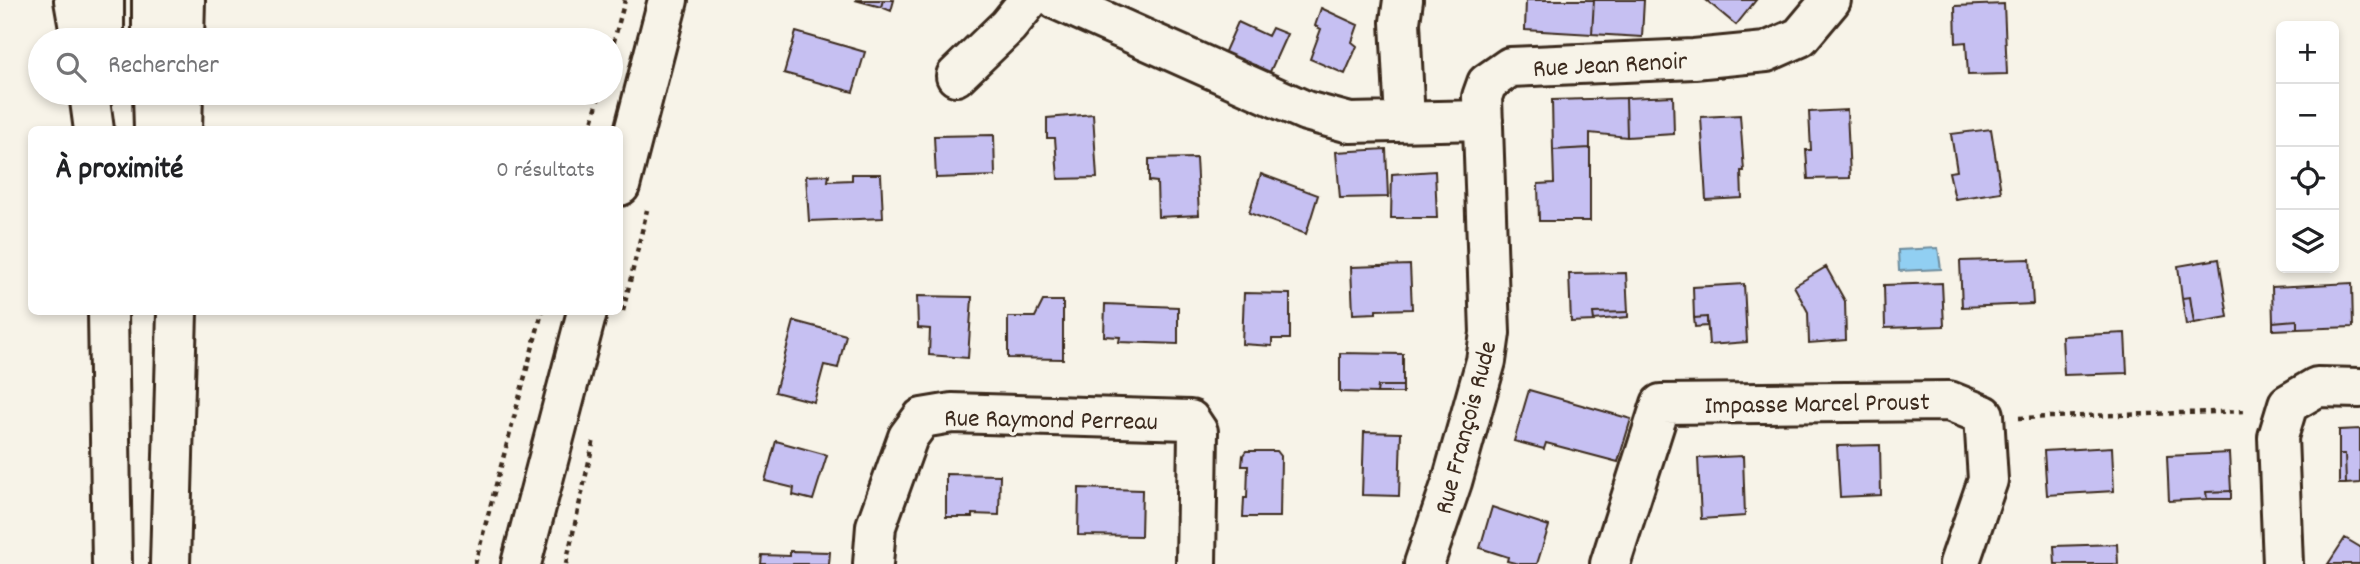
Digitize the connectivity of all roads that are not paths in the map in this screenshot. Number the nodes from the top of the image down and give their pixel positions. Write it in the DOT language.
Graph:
graph roads {
  1 [pos="74,0"];
  2 [pos="104,0"];
  3 [pos="152,0"];
  4 [pos="185,0"];
  5 [pos="668,0"];
  6 [pos="1029,0"];
  7 [pos="1057,0"];
  8 [pos="1403,0"];
  9 [pos="1831,0"];
  10 [pos="78,28"];
  11 [pos="104,28"];
  12 [pos="152,28"];
  13 [pos="184,28"];
  14 [pos="956,76"];
  15 [pos="91,105"];
  16 [pos="105,105"];
  17 [pos="153,105"];
  18 [pos="183,105"];
  19 [pos="1483,120"];
  20 [pos="1405,121"];
  21 [pos="93,126"];
  22 [pos="106,126"];
  23 [pos="154,126"];
  24 [pos="182,126"];
  25 [pos="634,196"];
  26 [pos="108,315"];
  27 [pos="156,315"];
  28 [pos="177,315"];
  29 [pos="604,317"];
  30 [pos="2360,387"];
  31 [pos="112,564"];
  32 [pos="160,564"];
  33 [pos="170,564"];
  34 [pos="521,564"];
  35 [pos="873,564"];
  36 [pos="1196,564"];
  37 [pos="1424,564"];
  38 [pos="1610,564"];
  39 [pos="1959,564"];
  40 [pos="2283,564"];
  1 -- 10 [label="main road"];
  2 -- 11 [label="main road"];
  3 -- 12 [label="main road"];
  4 -- 13 [label="main road"];
  5 -- 25 [label="main road"];
  6 -- 14 [label="main road"];
  7 -- 20 [label="main road"];
  8 -- 20 [label="main road"];
  9 -- 19 [label="main road, Rue Jean Renoir"];
  15 -- 21 [label="main road"];
  16 -- 22 [label="main road"];
  17 -- 23 [label="main road"];
  18 -- 24 [label="main road"];
  19 -- 20 [label="main road"];
  19 -- 37 [label="main road, Rue François Rude"];
  26 -- 31 [label="main road"];
  27 -- 32 [label="main road"];
  28 -- 33 [label="main road"];
  29 -- 34 [label="main road"];
  30 -- 40 [label="main road"];
  35 -- 36 [label="main road, Rue Raymond Perreau"];
  38 -- 39 [label="main road, Impasse Marcel Proust"];
}
